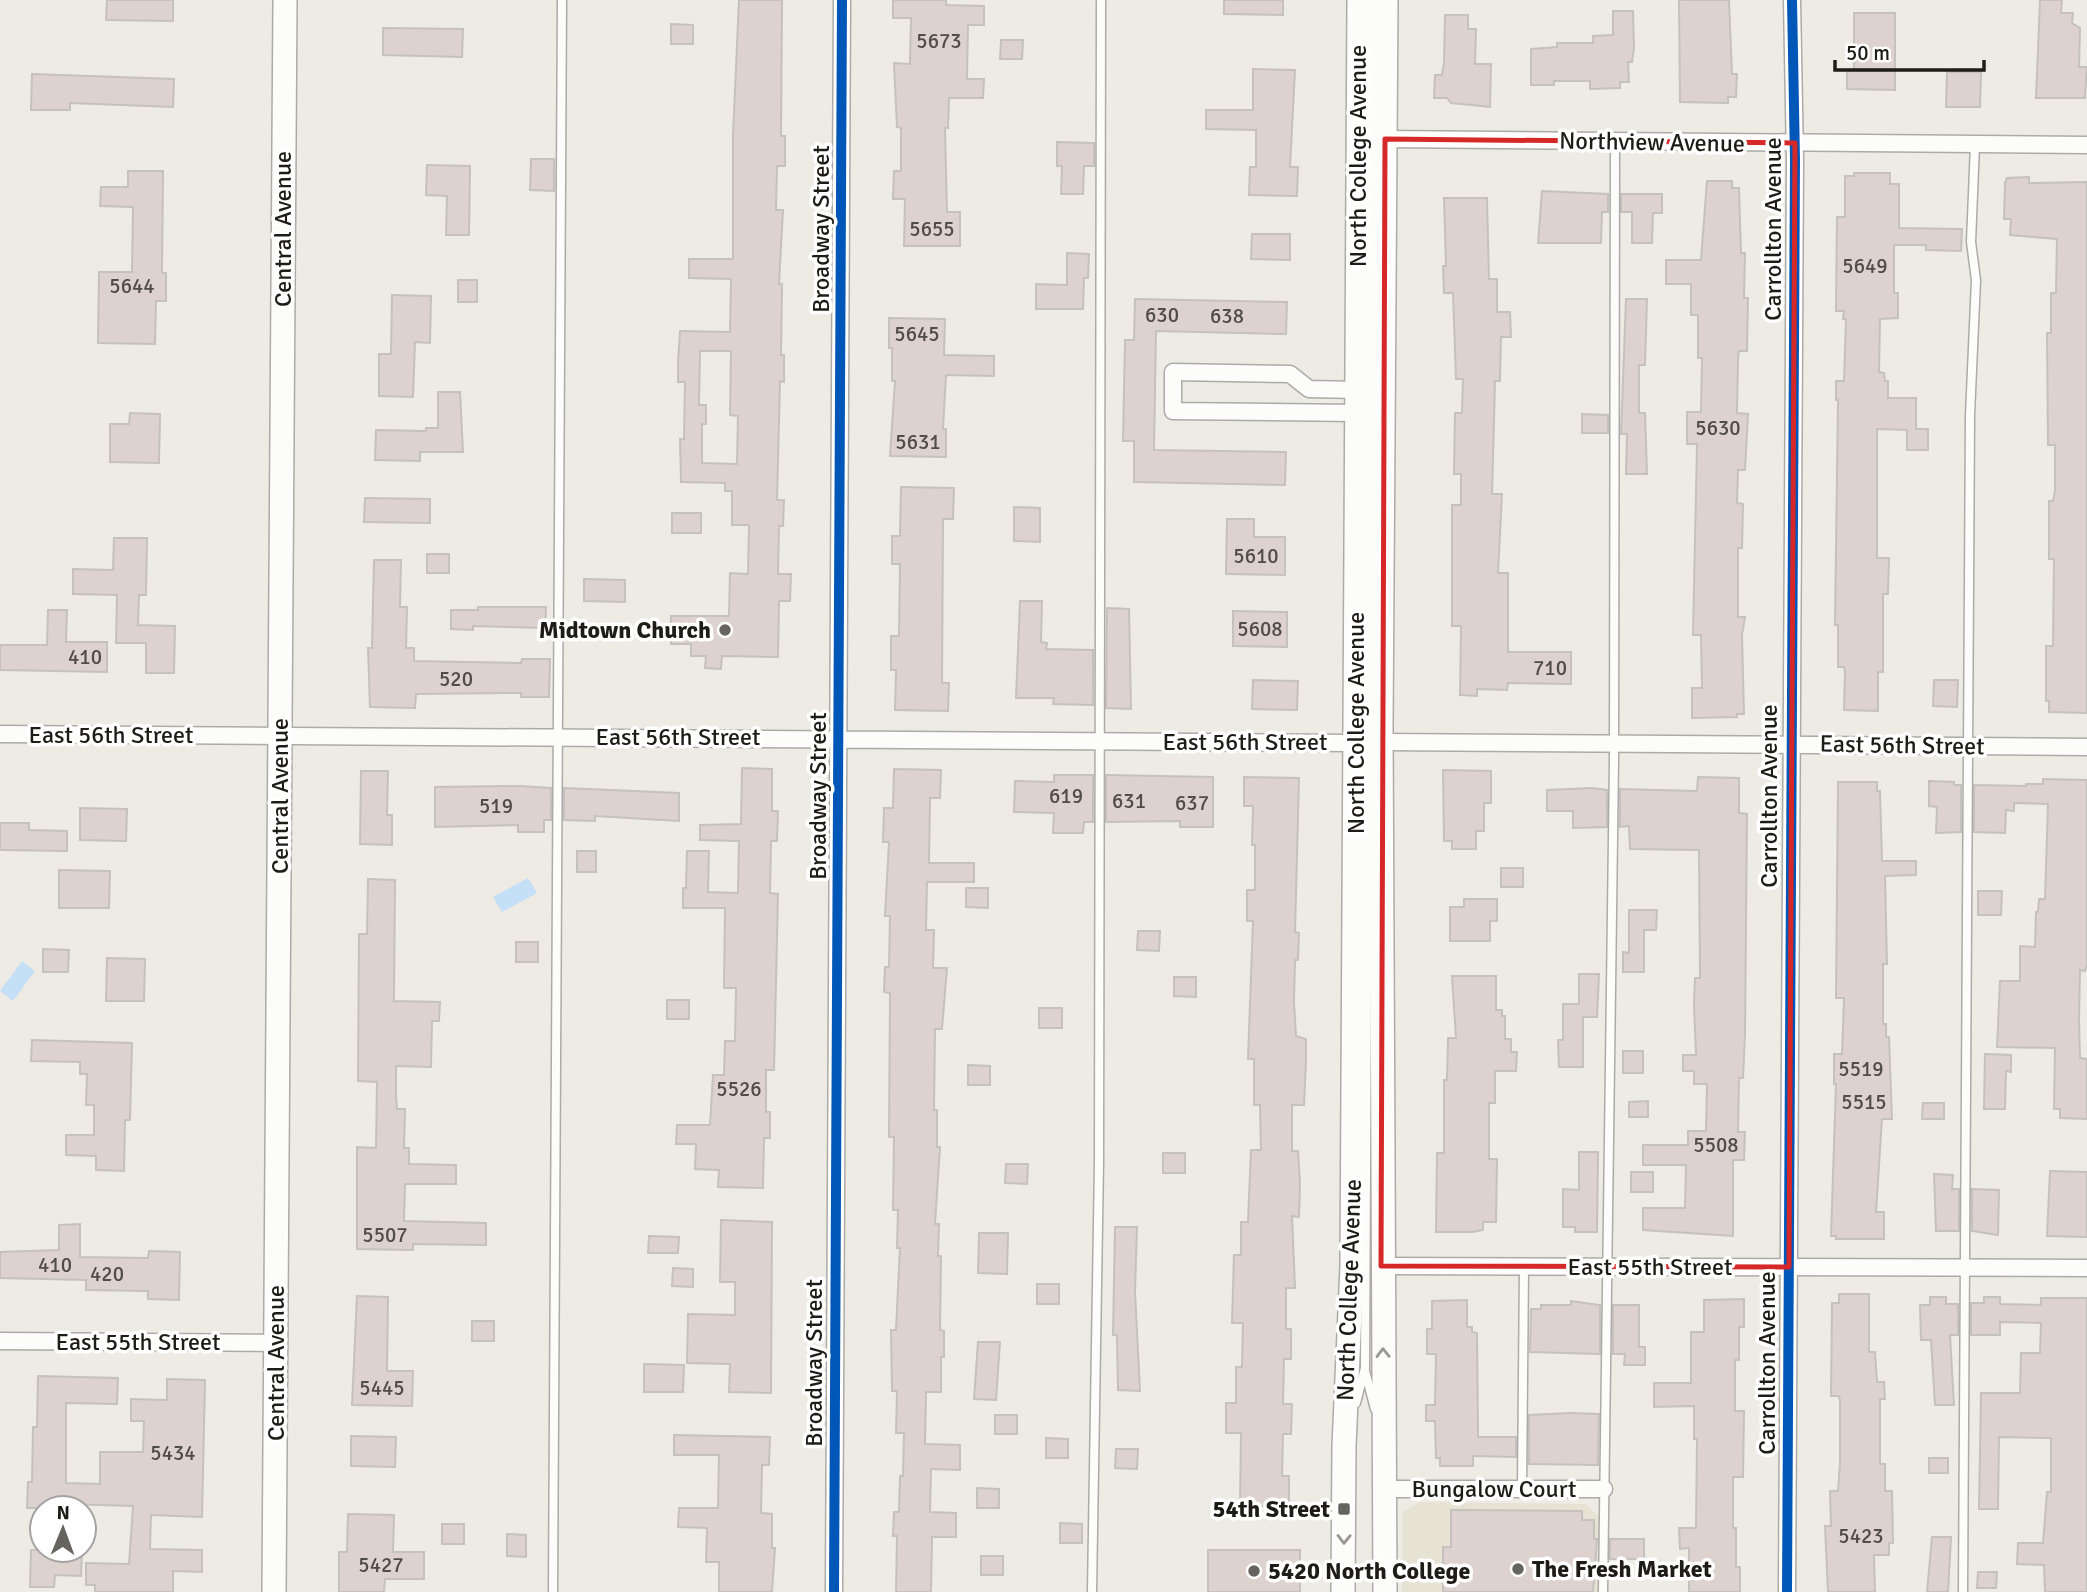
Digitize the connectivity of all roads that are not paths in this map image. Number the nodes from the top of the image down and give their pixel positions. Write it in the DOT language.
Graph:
graph roads {
  1 [pos="285,0"];
  2 [pos="562,0"];
  3 [pos="842,0"];
  4 [pos="1101,0"];
  5 [pos="1359,0"];
  6 [pos="1372,0"];
  7 [pos="1385,0"];
  8 [pos="1791,0"];
  9 [pos="1384,139"];
  10 [pos="1615,142"];
  11 [pos="1795,144"];
  12 [pos="1975,145"];
  13 [pos="2087,145"];
  14 [pos="1309,389"];
  15 [pos="1358,390"];
  16 [pos="1309,413"];
  17 [pos="1357,414"];
  18 [pos="0,734"];
  19 [pos="280,736"];
  20 [pos="839,737"];
  21 [pos="556,738"];
  22 [pos="1098,741"];
  23 [pos="1381,742"];
  24 [pos="1356,743"];
  25 [pos="1614,743"];
  26 [pos="1791,744"];
  27 [pos="1967,745"];
  28 [pos="2087,747"];
  29 [pos="1381,1266"];
  30 [pos="1524,1267"];
  31 [pos="1609,1267"];
  32 [pos="1789,1267"];
  33 [pos="1965,1267"];
  34 [pos="2087,1268"];
  35 [pos="0,1341"];
  36 [pos="276,1343"];
  37 [pos="1365,1368"];
  38 [pos="1344,1446"];
  39 [pos="1384,1446"];
  40 [pos="1384,1489"];
  41 [pos="1522,1489"];
  42 [pos="1604,1489"];
  43 [pos="1344,1591"];
  44 [pos="1384,1591"];
  45 [pos="274,1592"];
  46 [pos="553,1592"];
  47 [pos="834,1592"];
  48 [pos="1093,1592"];
  49 [pos="1603,1592"];
  50 [pos="1787,1592"];
  51 [pos="1963,1592"];
  1 -- 19 [label="main road, Central Avenue"];
  2 -- 21 [label="lane"];
  3 -- 20 [label="street, Broadway Street"];
  4 -- 22 [label="lane"];
  5 -- 15 [label="main road, North College Avenue"];
  6 -- 37 [label="lane, North College Avenue"];
  7 -- 9 [label="main road, North College Avenue"];
  8 -- 11 [label="street, Carrollton Avenue"];
  9 -- 10 [label="street, Northview Avenue"];
  9 -- 23 [label="main road, North College Avenue"];
  10 -- 11 [label="street, Northview Avenue"];
  10 -- 25 [label="lane"];
  11 -- 12 [label="street, Northview Avenue"];
  11 -- 26 [label="street, Carrollton Avenue"];
  12 -- 13 [label="street, Northview Avenue"];
  12 -- 27 [label="lane"];
  14 -- 15 [label="street"];
  14 -- 16 [label="lane"];
  14 -- 16 [label="street"];
  15 -- 17 [label="main road, North College Avenue"];
  16 -- 17 [label="street"];
  17 -- 24 [label="main road, North College Avenue"];
  18 -- 19 [label="street, East 56th Street"];
  19 -- 21 [label="street, East 56th Street"];
  19 -- 36 [label="main road, Central Avenue"];
  20 -- 21 [label="street, East 56th Street"];
  20 -- 22 [label="street, East 56th Street"];
  20 -- 47 [label="street, Broadway Street"];
  21 -- 46 [label="lane"];
  22 -- 24 [label="street, East 56th Street"];
  22 -- 48 [label="lane"];
  23 -- 25 [label="street, East 56th Street"];
  23 -- 29 [label="main road, North College Avenue"];
  24 -- 38 [label="main road, North College Avenue"];
  25 -- 26 [label="street, East 56th Street"];
  25 -- 31 [label="lane"];
  26 -- 27 [label="street, East 56th Street"];
  26 -- 32 [label="street, Carrollton Avenue"];
  27 -- 28 [label="street, East 56th Street"];
  27 -- 33 [label="lane"];
  29 -- 30 [label="street, East 55th Street"];
  39 -- 29 [label="main road, North College Avenue, one-way"];
  30 -- 31 [label="street, East 55th Street"];
  30 -- 41 [label="lane"];
  31 -- 32 [label="street, East 55th Street"];
  31 -- 42 [label="lane"];
  32 -- 33 [label="street, East 55th Street"];
  32 -- 50 [label="street, Carrollton Avenue"];
  33 -- 34 [label="street, East 55th Street"];
  33 -- 51 [label="lane"];
  35 -- 36 [label="street, East 55th Street"];
  36 -- 45 [label="main road, Central Avenue"];
  37 -- 38 [label="lane, North College Avenue"];
  37 -- 39 [label="lane, North College Avenue"];
  38 -- 43 [label="main road, North College Avenue, one-way"];
  39 -- 40 [label="main road, North College Avenue"];
  40 -- 41 [label="street, Bungalow Court"];
  40 -- 44 [label="main road, North College Avenue"];
  41 -- 42 [label="street, Bungalow Court"];
  42 -- 49 [label="lane"];
}
